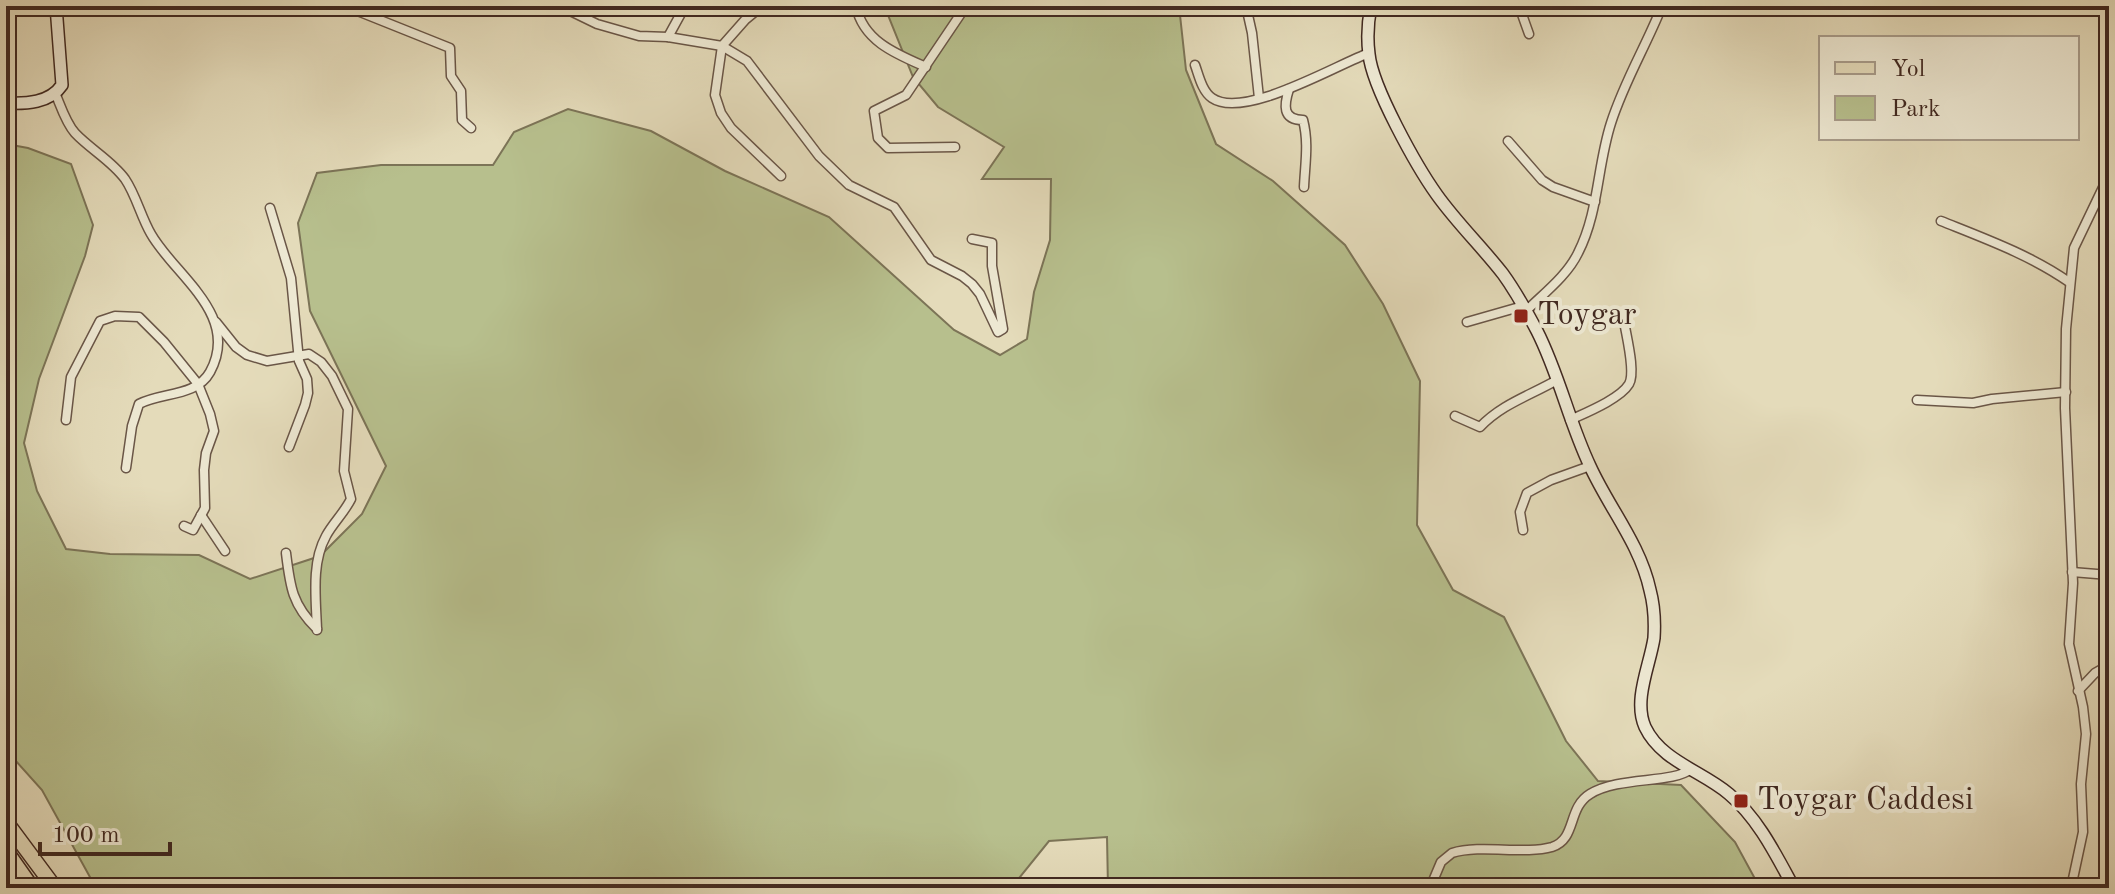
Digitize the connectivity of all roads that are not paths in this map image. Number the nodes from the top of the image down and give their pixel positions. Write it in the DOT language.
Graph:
graph roads {
  1 [pos="56,6"];
  2 [pos="345,6"];
  3 [pos="560,6"];
  4 [pos="685,6"];
  5 [pos="762,6"];
  6 [pos="856,6"];
  7 [pos="966,6"];
  8 [pos="1246,6"];
  9 [pos="1371,6"];
  10 [pos="1519,6"];
  11 [pos="1662,6"];
  12 [pos="1529,34"];
  13 [pos="668,37"];
  14 [pos="722,46"];
  15 [pos="1369,53"];
  16 [pos="1195,65"];
  17 [pos="926,67"];
  18 [pos="1289,89"];
  19 [pos="56,95"];
  20 [pos="1259,98"];
  21 [pos="6,103"];
  22 [pos="471,128"];
  23 [pos="1508,141"];
  24 [pos="955,147"];
  25 [pos="2109,175"];
  26 [pos="781,176"];
  27 [pos="1304,187"];
  28 [pos="1595,202"];
  29 [pos="270,208"];
  30 [pos="1941,221"];
  31 [pos="972,239"];
  32 [pos="2069,282"];
  33 [pos="1524,309"];
  34 [pos="1624,321"];
  35 [pos="216,322"];
  36 [pos="1467,322"];
  37 [pos="298,356"];
  38 [pos="1557,380"];
  39 [pos="198,384"];
  40 [pos="2066,392"];
  41 [pos="1917,400"];
  42 [pos="1455,416"];
  43 [pos="66,420"];
  44 [pos="1570,420"];
  45 [pos="289,447"];
  46 [pos="1590,466"];
  47 [pos="126,468"];
  48 [pos="201,515"];
  49 [pos="184,526"];
  50 [pos="1523,530"];
  51 [pos="225,551"];
  52 [pos="286,553"];
  53 [pos="2072,572"];
  54 [pos="2109,575"];
  55 [pos="2109,665"];
  56 [pos="2078,691"];
  57 [pos="1691,769"];
  58 [pos="6,822"];
  59 [pos="6,851"];
  60 [pos="2109,880"];
  61 [pos="32,888"];
  62 [pos="55,888"];
  63 [pos="1430,888"];
  64 [pos="1794,888"];
  65 [pos="2071,888"];
  66 [pos="2103,888"];
  1 -- 19 [label="main road"];
  2 -- 22 [label="street"];
  3 -- 13 [label="street"];
  4 -- 13 [label="street"];
  5 -- 14 [label="street"];
  6 -- 17 [label="street"];
  7 -- 17 [label="street"];
  8 -- 20 [label="street"];
  9 -- 15 [label="main road"];
  10 -- 12 [label="street"];
  11 -- 28 [label="street"];
  13 -- 14 [label="street"];
  14 -- 26 [label="street"];
  14 -- 31 [label="street"];
  15 -- 18 [label="street"];
  15 -- 33 [label="main road"];
  16 -- 20 [label="street"];
  17 -- 24 [label="street"];
  18 -- 20 [label="street"];
  18 -- 27 [label="street"];
  19 -- 21 [label="main road"];
  19 -- 35 [label="street"];
  23 -- 28 [label="street"];
  25 -- 32 [label="street"];
  28 -- 33 [label="street"];
  29 -- 37 [label="street"];
  30 -- 32 [label="street"];
  32 -- 40 [label="street"];
  33 -- 36 [label="street"];
  33 -- 38 [label="main road"];
  34 -- 44 [label="street"];
  35 -- 37 [label="street"];
  35 -- 39 [label="street"];
  37 -- 45 [label="street"];
  37 -- 52 [label="street"];
  38 -- 42 [label="street"];
  38 -- 44 [label="main road"];
  39 -- 43 [label="street"];
  39 -- 47 [label="street"];
  39 -- 48 [label="street"];
  40 -- 41 [label="street"];
  40 -- 53 [label="street"];
  44 -- 46 [label="main road"];
  46 -- 50 [label="street"];
  46 -- 57 [label="main road"];
  48 -- 49 [label="street"];
  48 -- 51 [label="street"];
  53 -- 54 [label="street"];
  53 -- 56 [label="street"];
  55 -- 56 [label="street"];
  56 -- 65 [label="street"];
  57 -- 63 [label="street"];
  57 -- 64 [label="main road"];
  58 -- 62 [label="highway"];
  59 -- 61 [label="highway"];
  60 -- 66 [label="main road"];
}
